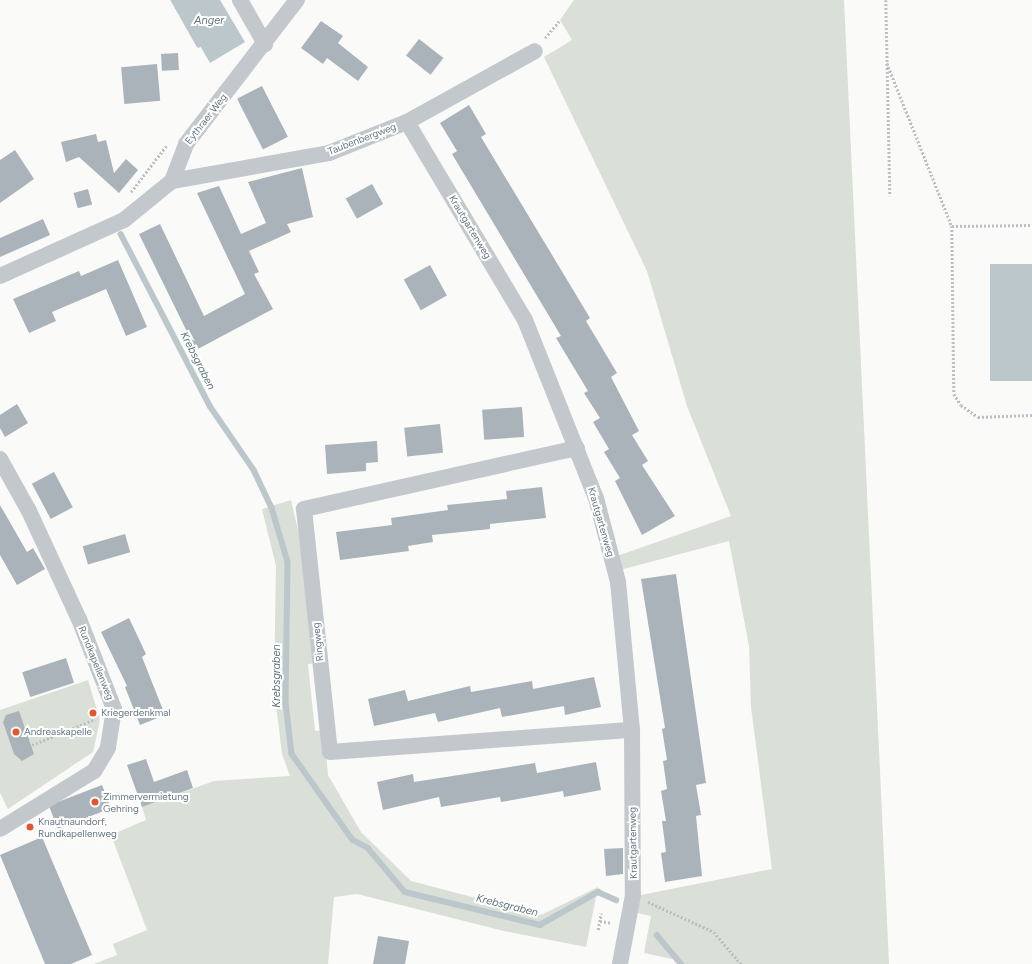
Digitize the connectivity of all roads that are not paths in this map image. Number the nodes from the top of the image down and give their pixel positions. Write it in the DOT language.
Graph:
graph roads {
  1 [pos="240,0"];
  2 [pos="297,0"];
  3 [pos="265,44"];
  4 [pos="535,51"];
  5 [pos="407,122"];
  6 [pos="172,181"];
  7 [pos="0,276"];
  8 [pos="577,448"];
  9 [pos="0,459"];
  10 [pos="632,730"];
  11 [pos="0,829"];
  12 [pos="620,964"];
  1 -- 3 [label="street"];
  2 -- 3 [label="street, Eythraer Weg"];
  3 -- 6 [label="street, Eythraer Weg"];
  4 -- 5 [label="street, Taubenbergweg"];
  5 -- 6 [label="street, Taubenbergweg"];
  5 -- 8 [label="street, Krautgartenweg"];
  6 -- 7 [label="street"];
  8 -- 10 [label="street, Krautgartenweg"];
  8 -- 10 [label="street, Ringweg"];
  9 -- 11 [label="street, Rundkapellenweg"];
  10 -- 12 [label="street, Krautgartenweg"];
}
